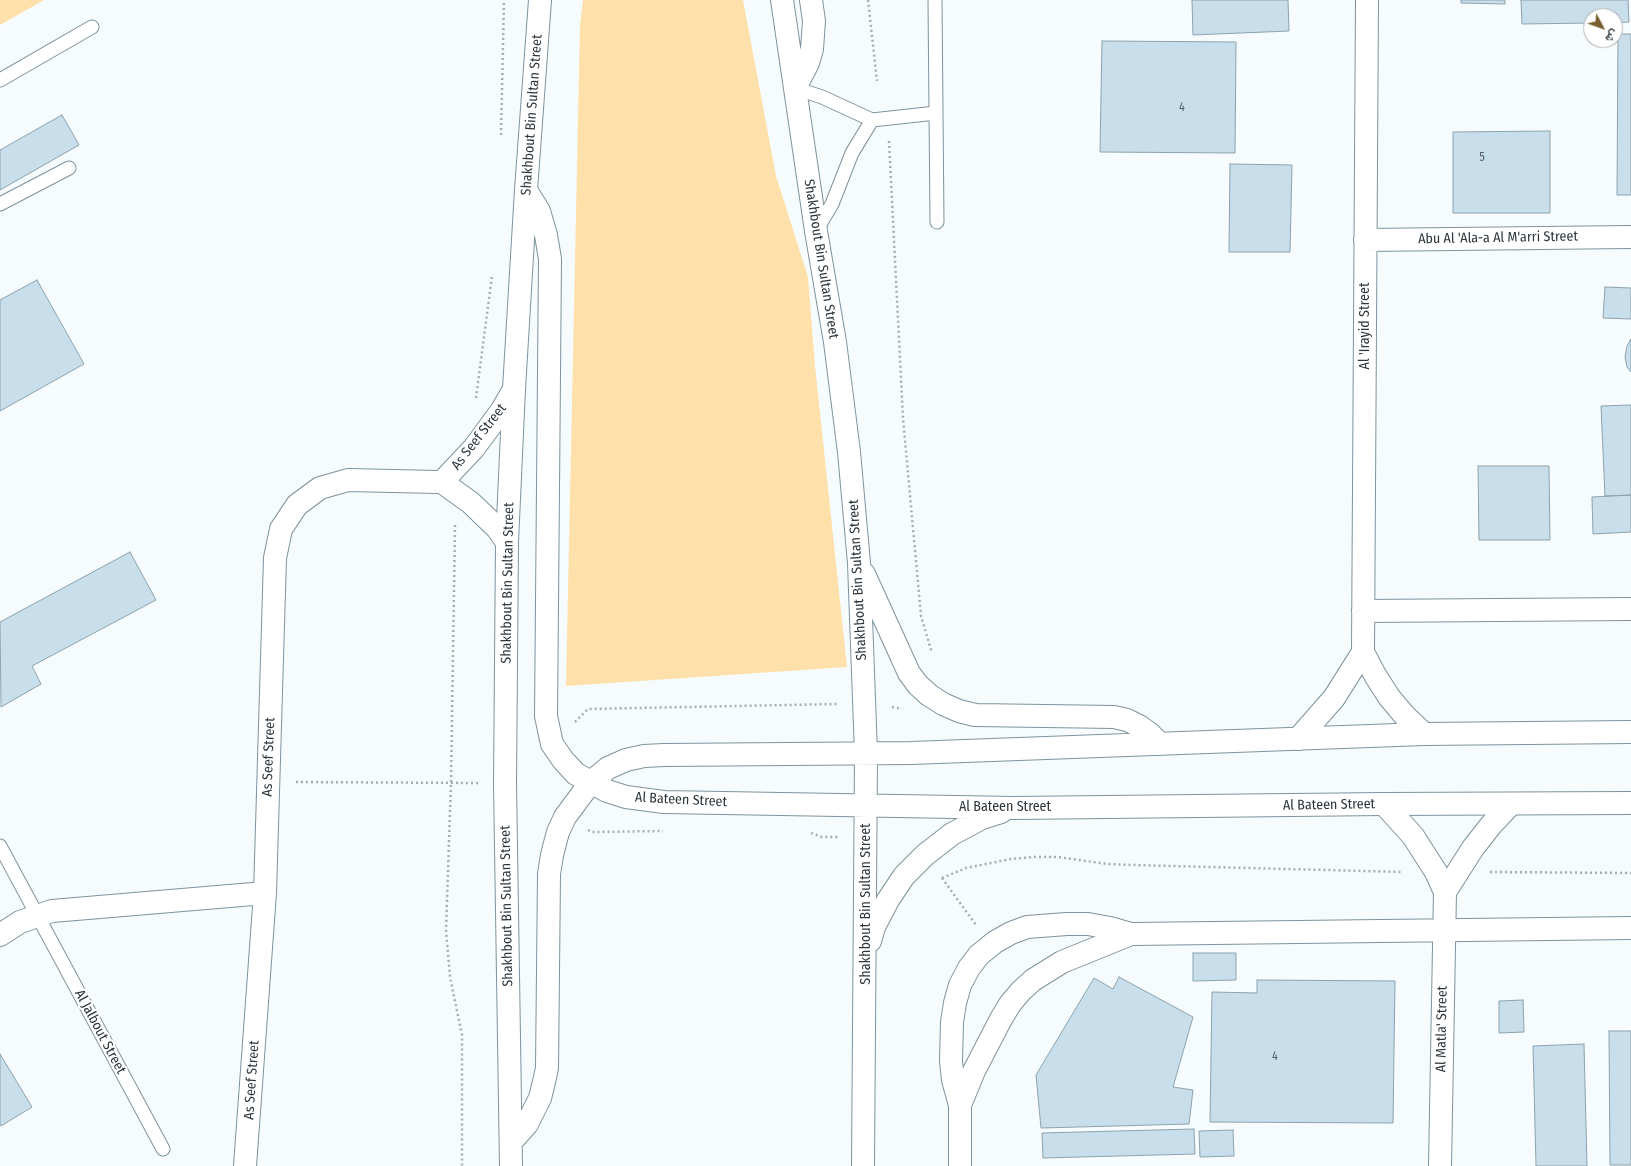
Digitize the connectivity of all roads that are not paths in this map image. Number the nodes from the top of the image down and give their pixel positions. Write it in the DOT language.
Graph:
graph roads {
  1 [pos="540,0"];
  2 [pos="782,0"];
  3 [pos="811,0"];
  4 [pos="935,0"];
  5 [pos="1367,0"];
  6 [pos="92,27"];
  7 [pos="0,80"];
  8 [pos="795,88"];
  9 [pos="936,113"];
  10 [pos="872,120"];
  11 [pos="69,168"];
  12 [pos="526,190"];
  13 [pos="0,204"];
  14 [pos="937,222"];
  15 [pos="816,231"];
  16 [pos="1631,237"];
  17 [pos="1365,240"];
  18 [pos="514,389"];
  19 [pos="442,482"];
  20 [pos="507,542"];
  21 [pos="859,563"];
  22 [pos="1631,609"];
  23 [pos="1363,611"];
  24 [pos="1363,652"];
  25 [pos="1631,732"];
  26 [pos="1424,734"];
  27 [pos="1298,738"];
  28 [pos="1160,744"];
  29 [pos="866,754"];
  30 [pos="591,782"];
  31 [pos="1631,803"];
  32 [pos="1384,804"];
  33 [pos="1510,804"];
  34 [pos="866,805"];
  35 [pos="1014,808"];
  36 [pos="0,846"];
  37 [pos="1447,872"];
  38 [pos="266,893"];
  39 [pos="36,916"];
  40 [pos="1631,928"];
  41 [pos="1444,929"];
  42 [pos="1131,934"];
  43 [pos="0,935"];
  44 [pos="865,955"];
  45 [pos="960,1105"];
  46 [pos="511,1142"];
  47 [pos="163,1149"];
  48 [pos="245,1166"];
  49 [pos="511,1166"];
  50 [pos="864,1166"];
  51 [pos="960,1166"];
  52 [pos="1440,1166"];
  1 -- 12 [label="main road, Shakhbout Bin Sultan Street"];
  2 -- 8 [label="main road, Shakhbout Bin Sultan Street"];
  3 -- 8 [label="main road"];
  4 -- 9 [label="lane"];
  5 -- 17 [label="main road, Al 'Irayid Street"];
  6 -- 7 [label="lane"];
  8 -- 10 [label="lane"];
  8 -- 15 [label="main road, Shakhbout Bin Sultan Street"];
  9 -- 10 [label="lane"];
  9 -- 14 [label="lane"];
  10 -- 15 [label="lane"];
  11 -- 13 [label="lane"];
  12 -- 18 [label="main road, Shakhbout Bin Sultan Street"];
  12 -- 30 [label="main road, Al Bateen Street"];
  15 -- 21 [label="main road, Shakhbout Bin Sultan Street"];
  16 -- 17 [label="main road, Abu Al 'Ala-a Al M'arri Street"];
  17 -- 23 [label="main road, Al 'Irayid Street"];
  18 -- 19 [label="main road, As Seef Street"];
  18 -- 20 [label="main road, Shakhbout Bin Sultan Street"];
  19 -- 20 [label="main road, As Seef Street"];
  19 -- 38 [label="main road, As Seef Street"];
  20 -- 46 [label="main road, Shakhbout Bin Sultan Street"];
  21 -- 28 [label="main road"];
  21 -- 29 [label="main road, Shakhbout Bin Sultan Street"];
  22 -- 23 [label="main road"];
  23 -- 24 [label="main road, Al 'Irayid Street"];
  24 -- 26 [label="main road, Al 'Irayid Street"];
  24 -- 27 [label="main road"];
  25 -- 26 [label="main road"];
  26 -- 27 [label="main road"];
  27 -- 28 [label="main road"];
  28 -- 29 [label="main road"];
  29 -- 30 [label="main road"];
  29 -- 34 [label="main road, Shakhbout Bin Sultan Street"];
  30 -- 34 [label="main road, Al Bateen Street"];
  30 -- 46 [label="main road"];
  31 -- 33 [label="main road, Al Bateen Street"];
  32 -- 33 [label="main road, Al Bateen Street"];
  32 -- 35 [label="main road, Al Bateen Street"];
  32 -- 37 [label="main road"];
  33 -- 37 [label="main road, Al Matla' Street"];
  34 -- 35 [label="main road, Al Bateen Street"];
  34 -- 44 [label="main road, Shakhbout Bin Sultan Street"];
  35 -- 44 [label="main road"];
  36 -- 39 [label="lane, Al Jalbout Street"];
  37 -- 41 [label="main road, Al Matla' Street"];
  38 -- 39 [label="main road"];
  38 -- 48 [label="main road, As Seef Street"];
  39 -- 43 [label="main road"];
  39 -- 47 [label="lane, Al Jalbout Street"];
  40 -- 41 [label="main road"];
  41 -- 42 [label="main road"];
  41 -- 52 [label="main road, Al Matla' Street"];
  42 -- 45 [label="main road"];
  42 -- 45 [label="main road"];
  44 -- 50 [label="main road, Shakhbout Bin Sultan Street"];
  45 -- 51 [label="main road"];
  46 -- 49 [label="main road, Shakhbout Bin Sultan Street"];
}
